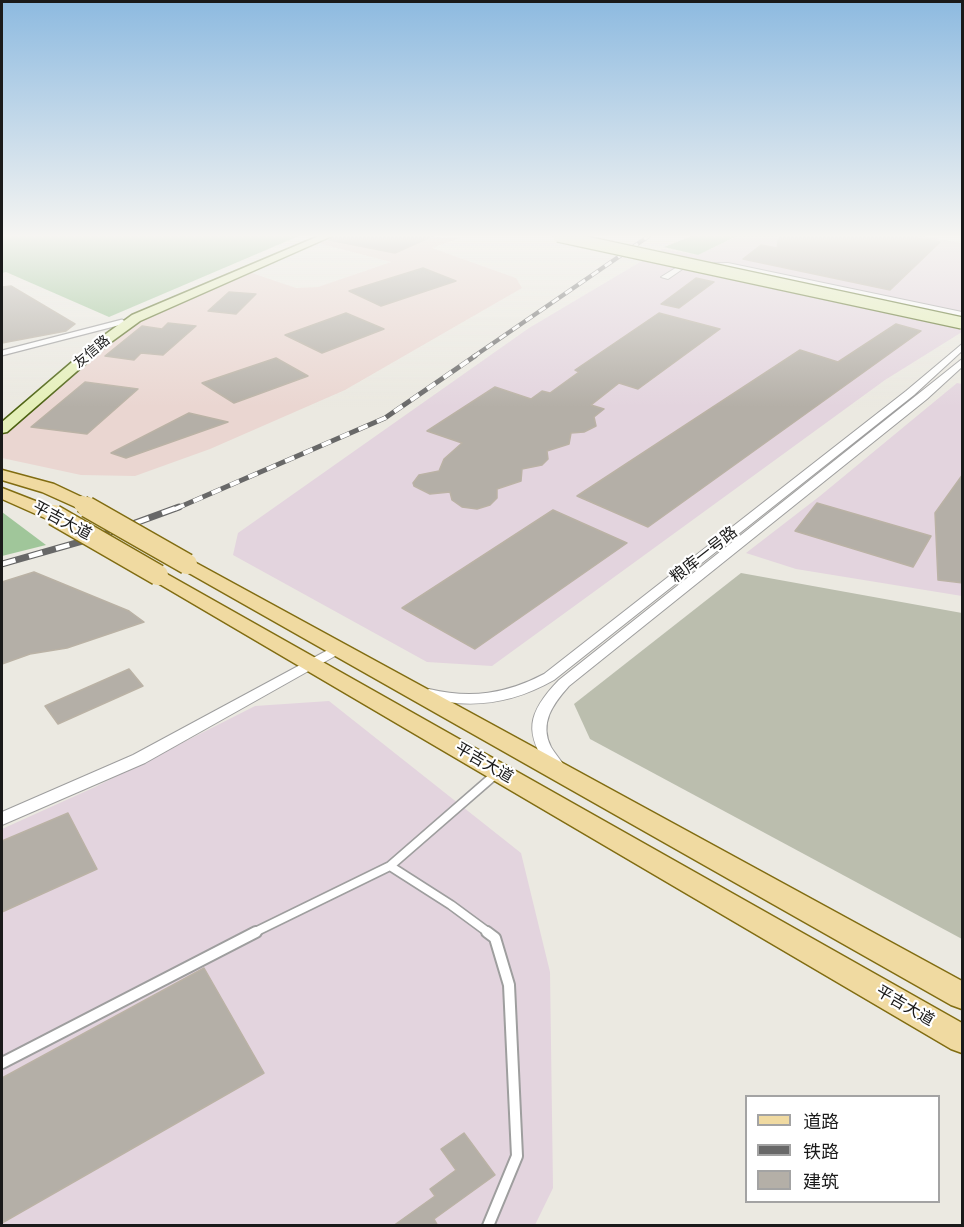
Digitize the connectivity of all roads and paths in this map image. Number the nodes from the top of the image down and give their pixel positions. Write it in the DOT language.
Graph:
graph roads {
  1 [pos="182,293"];
  2 [pos="194,293"];
  3 [pos="812,293"];
  4 [pos="818,293"];
  5 [pos="850,293"];
  6 [pos="856,293"];
  7 [pos="963,317"];
  8 [pos="122,322"];
  9 [pos="963,325"];
  10 [pos="963,347"];
  11 [pos="2,353"];
  12 [pos="963,362"];
  13 [pos="2,421"];
  14 [pos="2,429"];
  15 [pos="2,475"];
  16 [pos="2,493"];
  17 [pos="339,648"];
  18 [pos="313,664"];
  19 [pos="420,692"];
  20 [pos="558,769"];
  21 [pos="498,771"];
  22 [pos="2,819"];
  23 [pos="390,866"];
  24 [pos="963,996"];
  25 [pos="963,1039"];
  26 [pos="2,1063"];
  27 [pos="489,1226"];
  1 -- 8 [label="street, 友信路"];
  2 -- 14 [label="street, 友信路"];
  3 -- 9 [label="street"];
  4 -- 9 [label="street, bridge"];
  5 -- 7 [label="street, bridge"];
  6 -- 7 [label="street"];
  8 -- 11 [label="lane"];
  8 -- 13 [label="street, 友信路"];
  10 -- 19 [label="street, 粮库一号路"];
  12 -- 20 [label="street, 粮库一号路"];
  15 -- 17 [label="main road, 平吉大道, bridge"];
  16 -- 18 [label="main road, 平吉大道, bridge"];
  17 -- 18 [label="street"];
  17 -- 19 [label="main road, 平吉大道"];
  18 -- 21 [label="main road, 平吉大道"];
  18 -- 22 [label="street"];
  19 -- 20 [label="main road, 平吉大道"];
  20 -- 24 [label="main road, 平吉大道"];
  21 -- 23 [label="lane"];
  21 -- 25 [label="main road, 平吉大道"];
  23 -- 26 [label="lane"];
  23 -- 27 [label="lane"];
}
